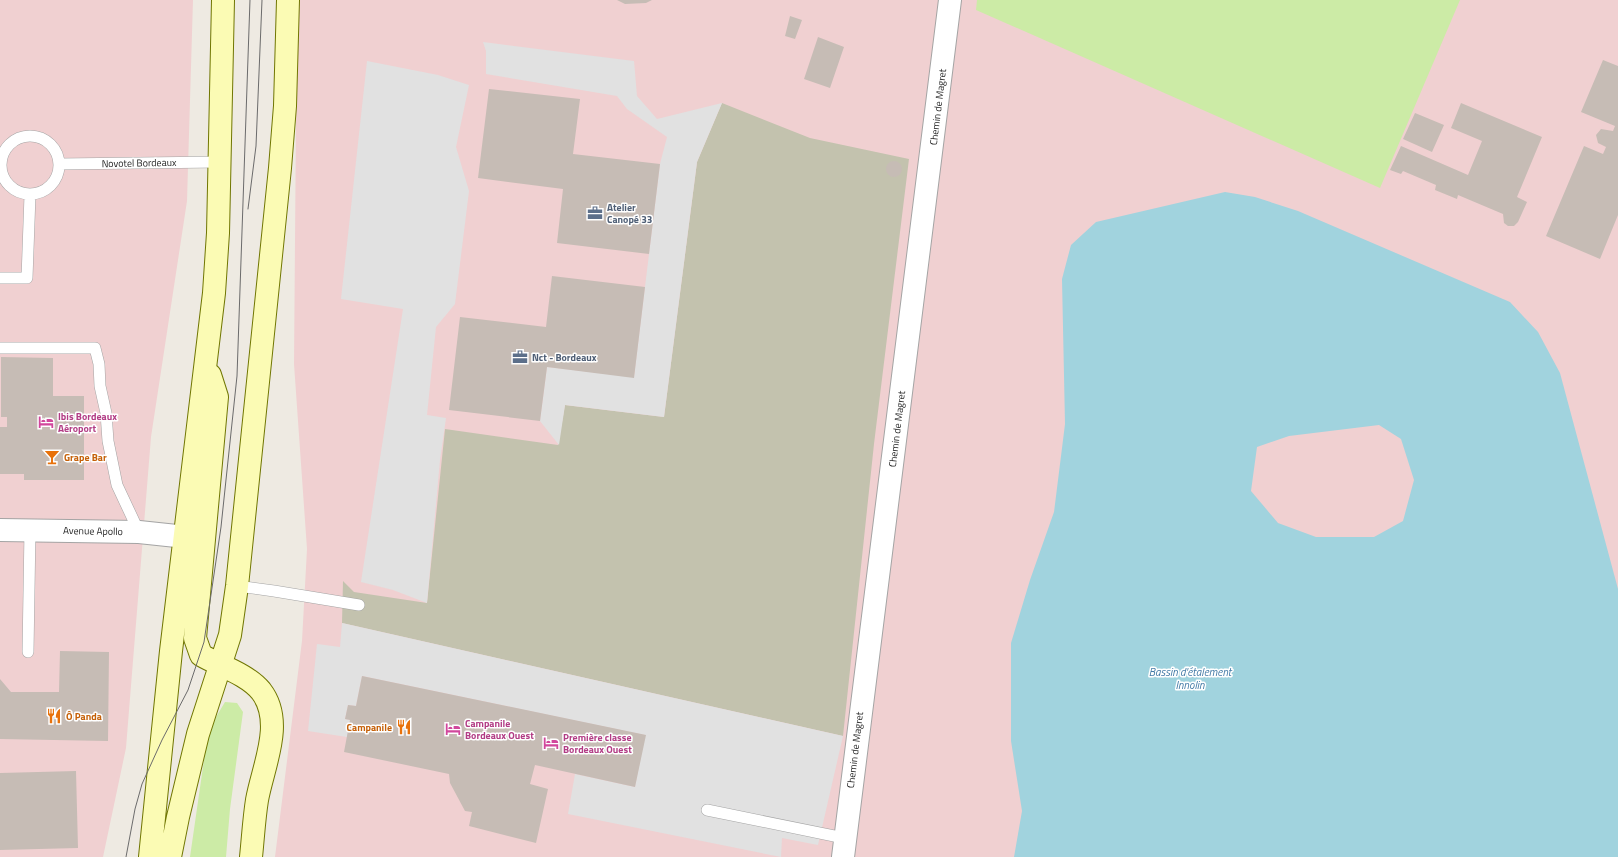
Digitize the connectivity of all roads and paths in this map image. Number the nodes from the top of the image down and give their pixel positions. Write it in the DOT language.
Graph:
graph roads {
  1 [pos="223,0"];
  2 [pos="288,0"];
  3 [pos="950,0"];
  4 [pos="219,162"];
  5 [pos="59,164"];
  6 [pos="30,195"];
  7 [pos="0,278"];
  8 [pos="0,348"];
  9 [pos="206,365"];
  10 [pos="0,530"];
  11 [pos="30,530"];
  12 [pos="139,532"];
  13 [pos="186,537"];
  14 [pos="237,586"];
  15 [pos="359,606"];
  16 [pos="28,652"];
  17 [pos="221,666"];
  18 [pos="707,810"];
  19 [pos="843,847"];
  20 [pos="150,857"];
  21 [pos="170,857"];
  22 [pos="251,857"];
  1 -- 4 [label="street"];
  2 -- 14 [label="street"];
  3 -- 19 [label="street, Chemin de Magret"];
  4 -- 5 [label="lane, Novotel Bordeaux"];
  4 -- 9 [label="street"];
  5 -- 6 [label="lane"];
  5 -- 6 [label="lane"];
  6 -- 7 [label="lane"];
  8 -- 12 [label="lane"];
  9 -- 13 [label="street"];
  9 -- 17 [label="street"];
  10 -- 11 [label="street, Avenue Apollo"];
  11 -- 12 [label="street, Avenue Apollo"];
  11 -- 16 [label="lane"];
  12 -- 13 [label="street, Avenue Apollo"];
  13 -- 20 [label="street"];
  14 -- 15 [label="lane"];
  14 -- 17 [label="street"];
  17 -- 21 [label="street"];
  17 -- 22 [label="street"];
  18 -- 19 [label="lane"];
}
